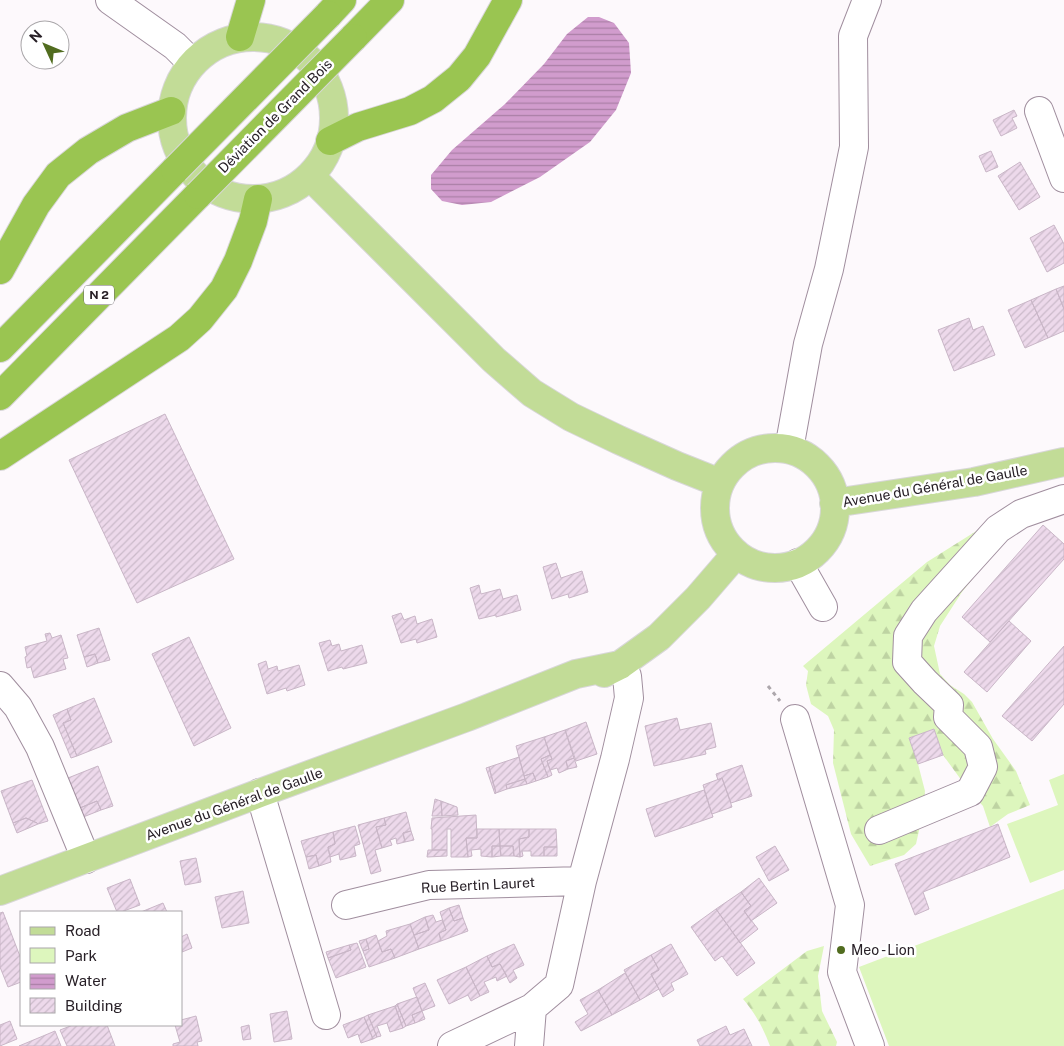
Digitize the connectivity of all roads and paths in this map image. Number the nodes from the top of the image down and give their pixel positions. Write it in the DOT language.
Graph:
graph roads {
  1 [pos="110,0"];
  2 [pos="250,0"];
  3 [pos="390,0"];
  4 [pos="508,0"];
  5 [pos="867,0"];
  6 [pos="335,7"];
  7 [pos="240,37"];
  8 [pos="192,63"];
  9 [pos="171,111"];
  10 [pos="1039,111"];
  11 [pos="330,141"];
  12 [pos="310,176"];
  13 [pos="1064,178"];
  14 [pos="258,199"];
  15 [pos="0,270"];
  16 [pos="0,348"];
  17 [pos="0,396"];
  18 [pos="790,450"];
  19 [pos="0,456"];
  20 [pos="1064,462"];
  21 [pos="720,483"];
  22 [pos="1064,499"];
  23 [pos="834,503"];
  24 [pos="736,554"];
  25 [pos="798,563"];
  26 [pos="823,607"];
  27 [pos="620,665"];
  28 [pos="0,686"];
  29 [pos="795,719"];
  30 [pos="260,793"];
  31 [pos="879,830"];
  32 [pos="86,859"];
  33 [pos="582,881"];
  34 [pos="0,891"];
  35 [pos="346,905"];
  36 [pos="532,1008"];
  37 [pos="326,1015"];
  38 [pos="452,1046"];
  39 [pos="529,1046"];
  40 [pos="870,1046"];
  1 -- 8 [label="street"];
  2 -- 7 [label="highway"];
  3 -- 17 [label="highway, Déviation de Grand Bois / N 2, bridge"];
  4 -- 11 [label="highway"];
  5 -- 18 [label="street"];
  6 -- 16 [label="highway, N 2, bridge"];
  7 -- 8 [label="main road"];
  7 -- 11 [label="main road"];
  8 -- 9 [label="main road"];
  9 -- 14 [label="main road"];
  9 -- 15 [label="highway"];
  10 -- 13 [label="street"];
  11 -- 12 [label="main road"];
  12 -- 14 [label="main road"];
  12 -- 21 [label="main road"];
  14 -- 19 [label="highway"];
  18 -- 21 [label="main road"];
  18 -- 23 [label="main road"];
  20 -- 23 [label="main road, Avenue du Général de Gaulle"];
  21 -- 24 [label="main road"];
  22 -- 31 [label="street"];
  23 -- 25 [label="main road"];
  24 -- 25 [label="main road"];
  24 -- 27 [label="main road, Avenue du Général de Gaulle"];
  25 -- 26 [label="street"];
  27 -- 30 [label="main road, Avenue du Général de Gaulle"];
  27 -- 33 [label="street"];
  28 -- 32 [label="street"];
  29 -- 40 [label="street"];
  30 -- 32 [label="main road, Avenue du Général de Gaulle"];
  30 -- 37 [label="street"];
  32 -- 34 [label="main road, Avenue du Général de Gaulle"];
  33 -- 35 [label="street, Rue Bertin Lauret"];
  33 -- 36 [label="street"];
  36 -- 38 [label="street"];
  36 -- 39 [label="street"];
}
